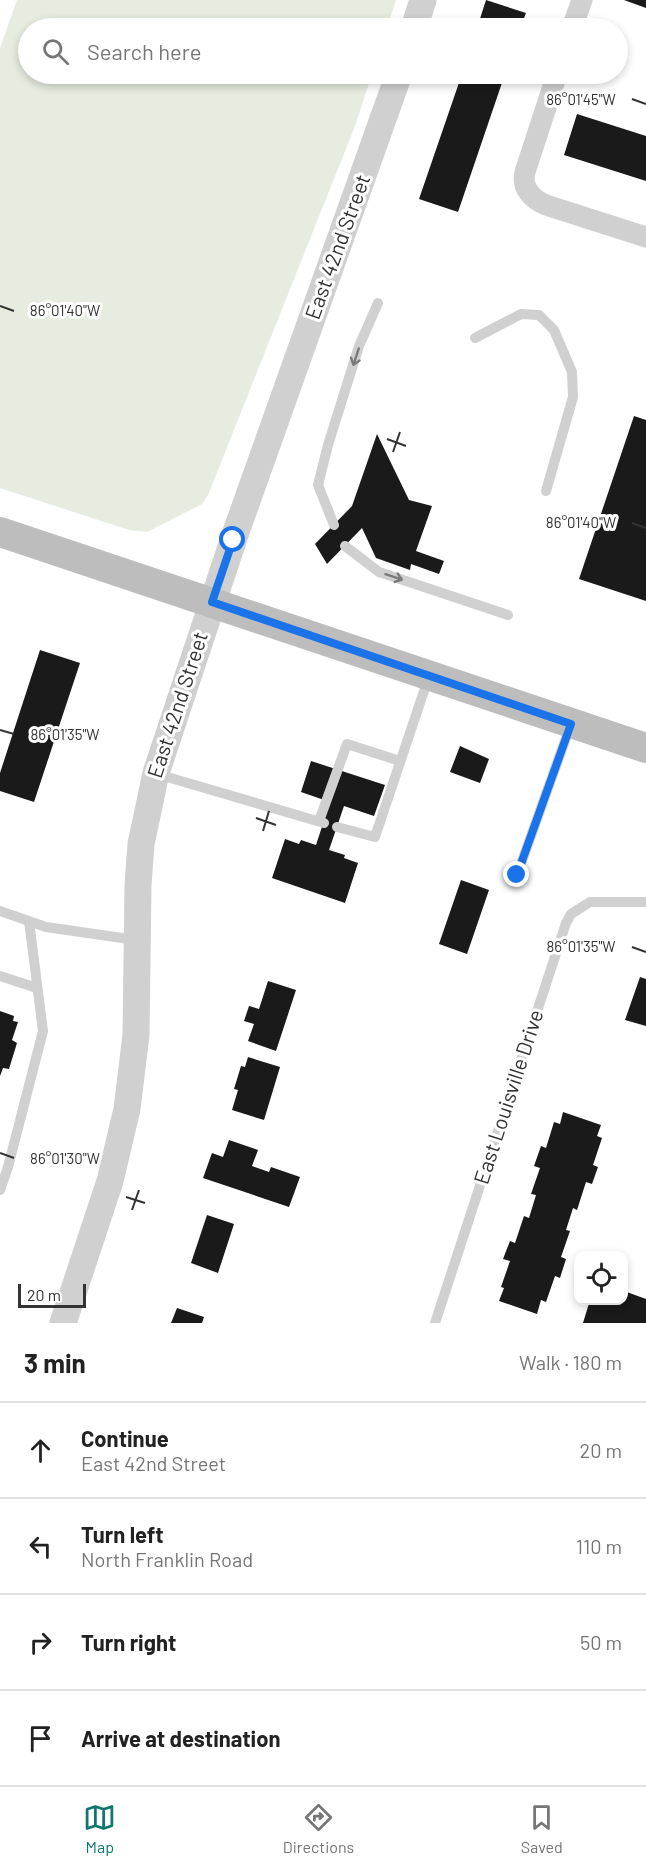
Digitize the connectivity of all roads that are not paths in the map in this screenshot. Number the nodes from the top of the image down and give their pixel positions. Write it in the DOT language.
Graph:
graph roads {
  1 [pos="423,0"];
  2 [pos="582,0"];
  3 [pos="417,18"];
  4 [pos="576,18"];
  5 [pos="395,84"];
  6 [pos="554,84"];
  7 [pos="646,237"];
  8 [pos="378,303"];
  9 [pos="475,338"];
  10 [pos="546,491"];
  11 [pos="334,525"];
  12 [pos="0,532"];
  13 [pos="345,546"];
  14 [pos="212,602"];
  15 [pos="508,615"];
  16 [pos="429,676"];
  17 [pos="571,724"];
  18 [pos="646,748"];
  19 [pos="400,761"];
  20 [pos="156,773"];
  21 [pos="337,827"];
  22 [pos="517,875"];
  23 [pos="644,902"];
  24 [pos="0,911"];
  25 [pos="29,921"];
  26 [pos="136,940"];
  27 [pos="0,976"];
  28 [pos="37,988"];
  29 [pos="0,1190"];
  30 [pos="63,1323"];
  31 [pos="435,1323"];
  1 -- 3 [label="street"];
  2 -- 4 [label="street"];
  5 -- 14 [label="street, East 42nd Street"];
  6 -- 7 [label="street"];
  8 -- 11 [label="lane, one-way"];
  9 -- 10 [label="lane"];
  12 -- 14 [label="main road"];
  13 -- 15 [label="lane, one-way"];
  14 -- 16 [label="main road"];
  14 -- 20 [label="street, East 42nd Street"];
  16 -- 17 [label="main road"];
  16 -- 19 [label="lane"];
  17 -- 18 [label="main road"];
  17 -- 22 [label="lane"];
  19 -- 20 [label="lane"];
  19 -- 21 [label="lane"];
  20 -- 26 [label="street, East 42nd Street"];
  23 -- 31 [label="lane, East Louisville Drive"];
  24 -- 25 [label="lane"];
  25 -- 26 [label="lane"];
  25 -- 28 [label="lane"];
  26 -- 30 [label="street, East 42nd Street"];
  27 -- 28 [label="lane"];
  28 -- 29 [label="lane"];
}
